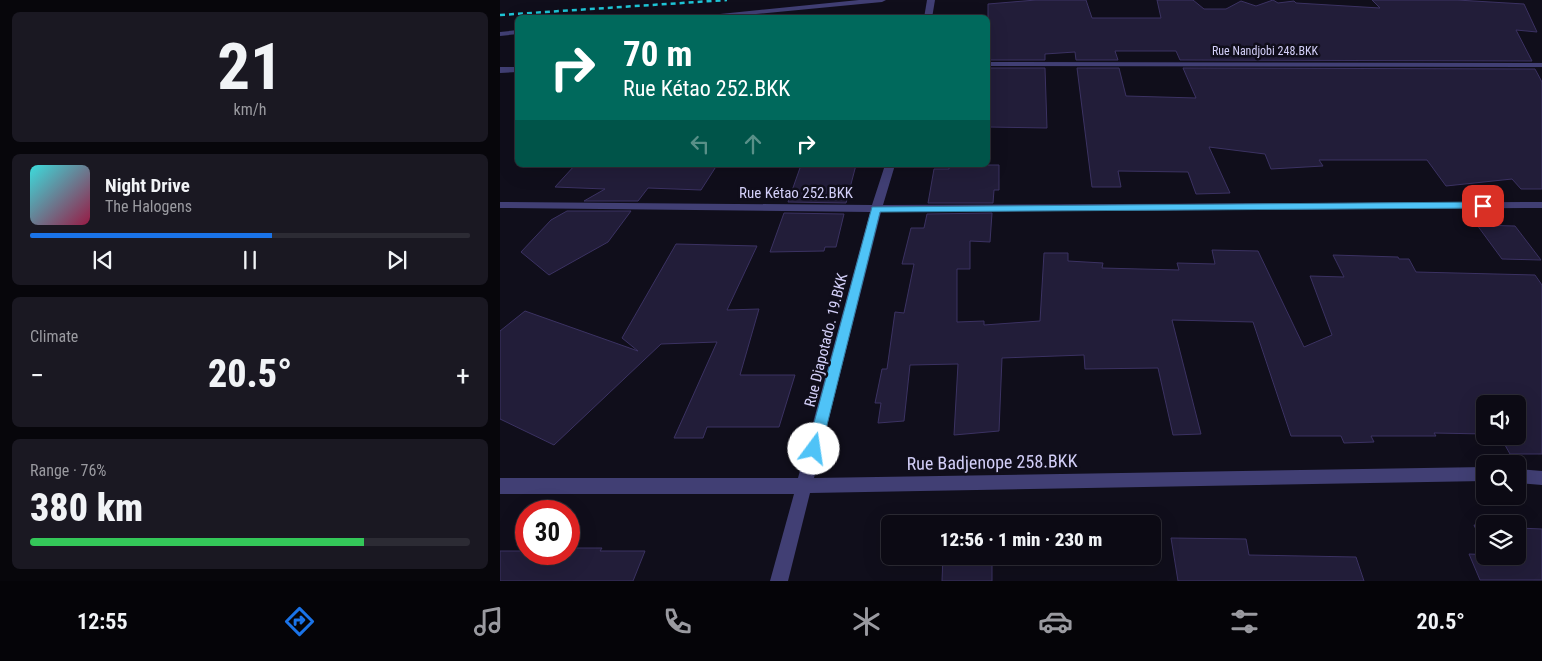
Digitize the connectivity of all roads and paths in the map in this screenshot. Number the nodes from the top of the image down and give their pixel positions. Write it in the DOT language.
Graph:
graph roads {
  1 [pos="882,0"];
  2 [pos="931,0"];
  3 [pos="717,15"];
  4 [pos="928,15"];
  5 [pos="515,32"];
  6 [pos="500,34"];
  7 [pos="990,64"];
  8 [pos="1542,65"];
  9 [pos="515,69"];
  10 [pos="500,70"];
  11 [pos="889,167"];
  12 [pos="1542,205"];
  13 [pos="500,206"];
  14 [pos="876,209"];
  15 [pos="1476,474"];
  16 [pos="1526,477"];
  17 [pos="1542,478"];
  18 [pos="500,486"];
  19 [pos="805,486"];
  20 [pos="779,581"];
  1 -- 3 [label="street"];
  2 -- 4 [label="street"];
  5 -- 6 [label="street"];
  7 -- 8 [label="street, Rue Nandjobi 248.BKK"];
  9 -- 10 [label="street"];
  11 -- 14 [label="street, Rue Djapotado. 19.BKK"];
  12 -- 14 [label="street, Rue Kétao 252.BKK"];
  13 -- 14 [label="street, Rue Kétao 252.BKK"];
  14 -- 19 [label="street, Rue Djapotado. 19.BKK"];
  15 -- 19 [label="street, Rue Badjenope 258.BKK"];
  16 -- 17 [label="street"];
  18 -- 19 [label="street, Rue Badjenope 258.BKK"];
  19 -- 20 [label="street, Rue Djapotado. 19.BKK"];
}
